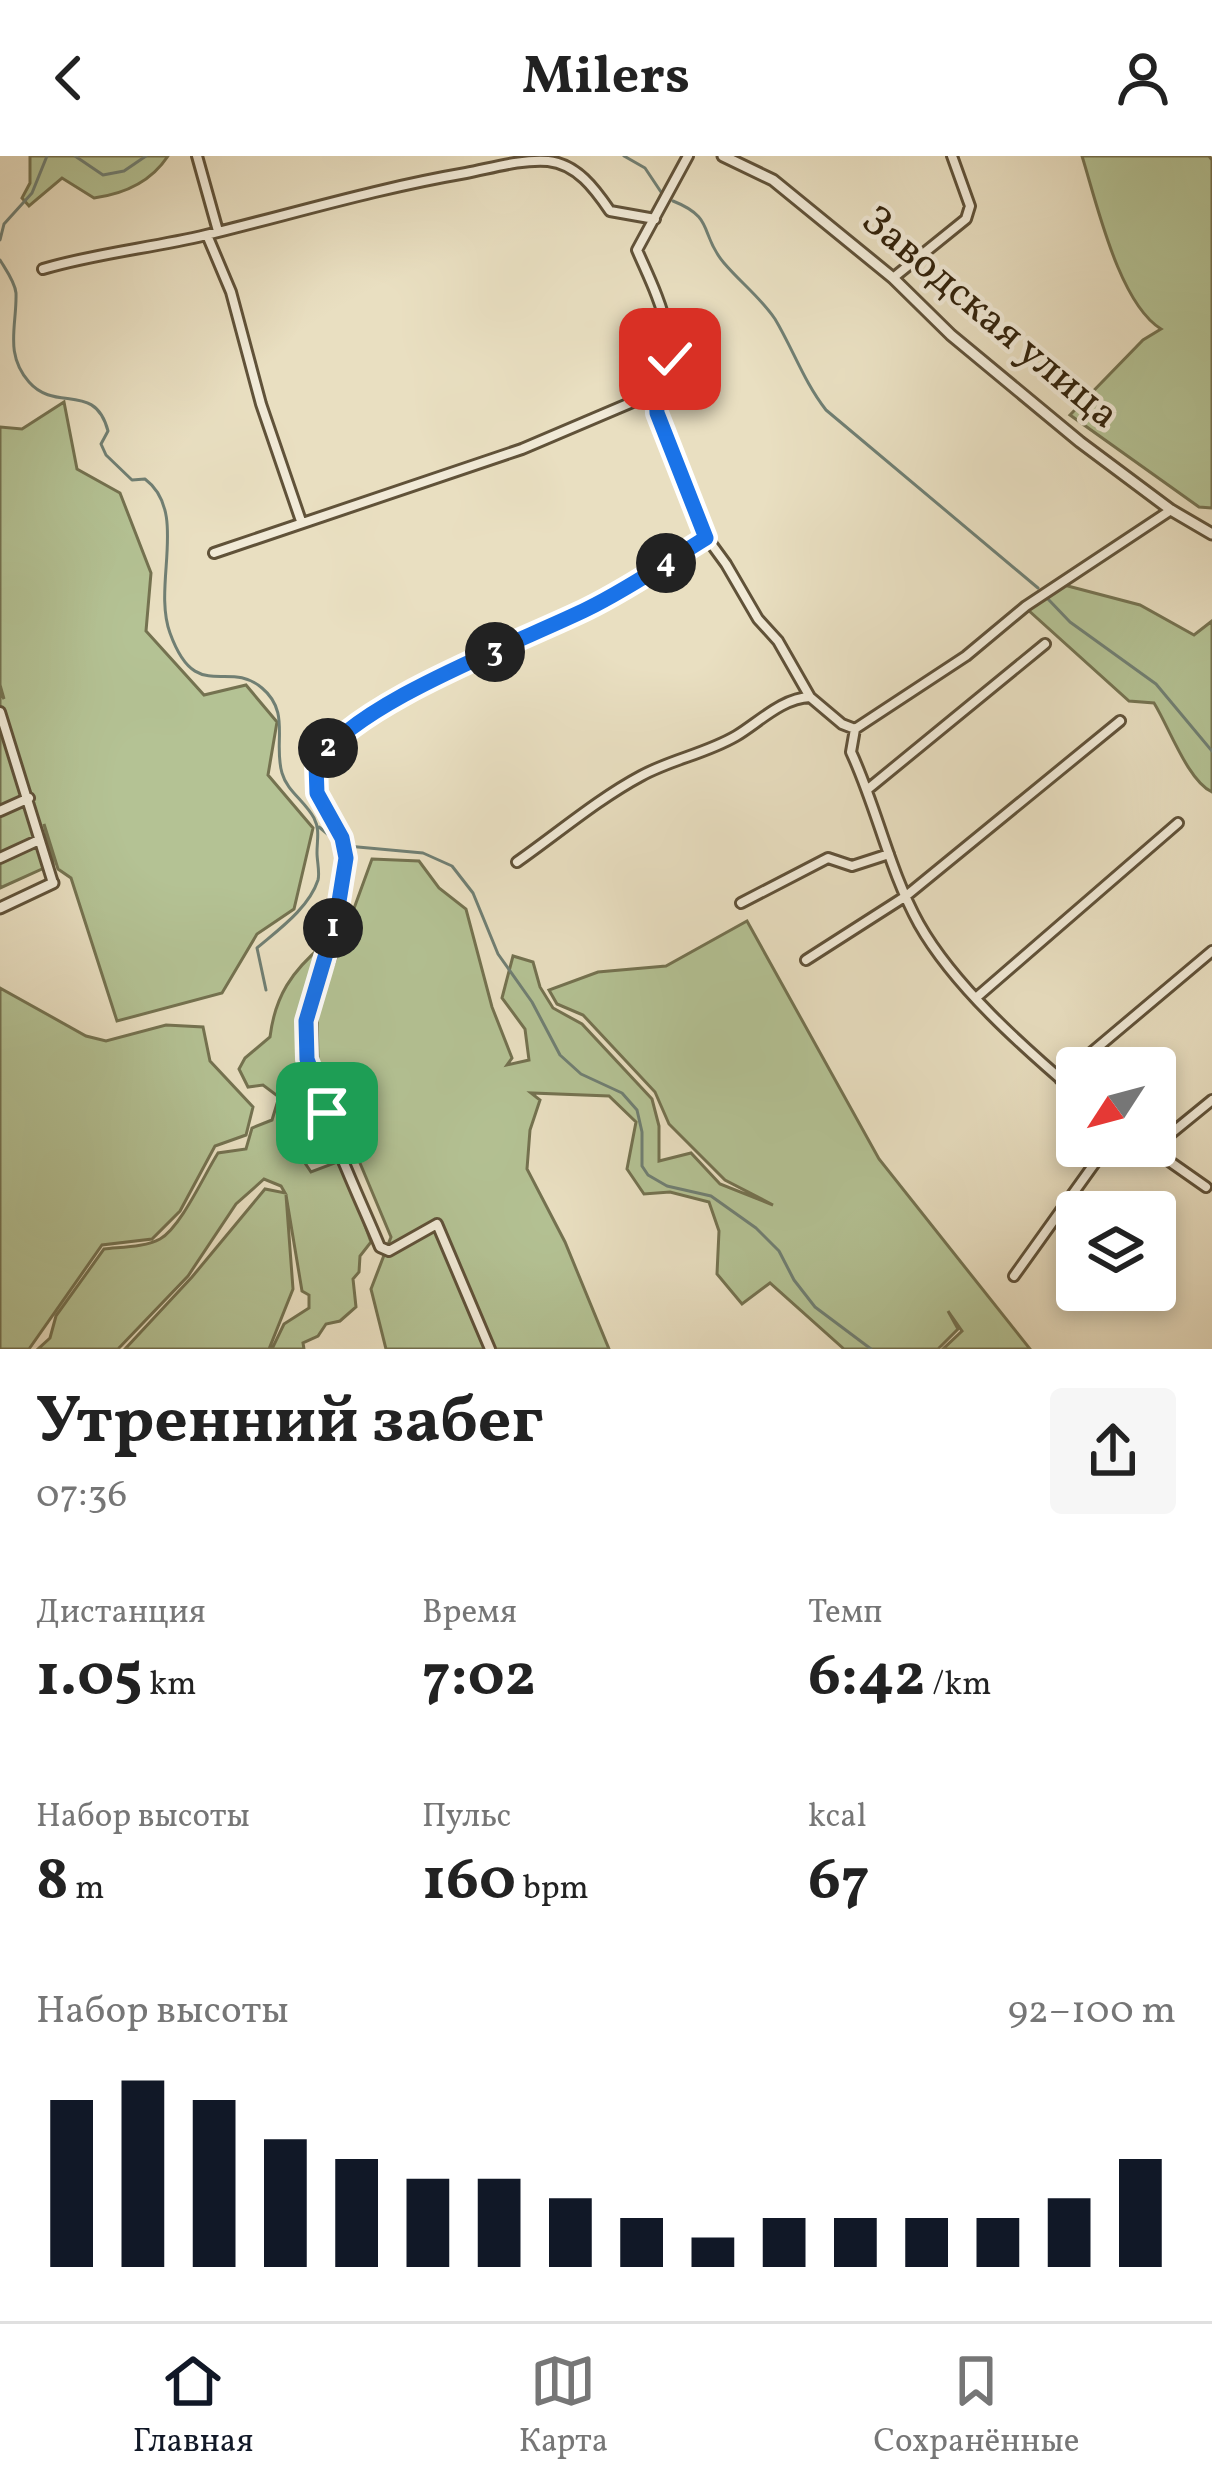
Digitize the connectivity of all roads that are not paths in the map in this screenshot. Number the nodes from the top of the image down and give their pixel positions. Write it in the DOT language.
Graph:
graph roads {
  1 [pos="197,156"];
  2 [pos="688,156"];
  3 [pos="723,156"];
  4 [pos="952,156"];
  5 [pos="549,159"];
  6 [pos="655,220"];
  7 [pos="218,231"];
  8 [pos="207,235"];
  9 [pos="43,268"];
  10 [pos="893,278"];
  11 [pos="656,392"];
  12 [pos="1171,510"];
  13 [pos="301,521"];
  14 [pos="1212,534"];
  15 [pos="706,538"];
  16 [pos="214,553"];
  17 [pos="1045,644"];
  18 [pos="810,697"];
  19 [pos="0,712"];
  20 [pos="1120,721"];
  21 [pos="855,728"];
  22 [pos="13,750"];
  23 [pos="0,756"];
  24 [pos="868,789"];
  25 [pos="28,798"];
  26 [pos="0,811"];
  27 [pos="1178,823"];
  28 [pos="39,840"];
  29 [pos="889,854"];
  30 [pos="0,858"];
  31 [pos="517,862"];
  32 [pos="53,883"];
  33 [pos="907,896"];
  34 [pos="741,903"];
  35 [pos="0,908"];
  36 [pos="1212,951"];
  37 [pos="806,960"];
  38 [pos="976,997"];
  39 [pos="1097,1047"];
  40 [pos="1056,1074"];
  41 [pos="1212,1100"];
  42 [pos="1176,1128"];
  43 [pos="1176,1166"];
  44 [pos="1093,1167"];
  45 [pos="1206,1187"];
  46 [pos="1014,1276"];
  47 [pos="490,1349"];
  1 -- 7 [label="street"];
  2 -- 6 [label="street"];
  3 -- 10 [label="street, Заводская улица"];
  4 -- 10 [label="street"];
  5 -- 6 [label="street"];
  5 -- 7 [label="street"];
  6 -- 11 [label="street"];
  7 -- 8 [label="street"];
  8 -- 9 [label="street"];
  8 -- 13 [label="street"];
  10 -- 12 [label="street, Заводская улица"];
  11 -- 13 [label="street"];
  11 -- 15 [label="street"];
  12 -- 14 [label="street, Заводская улица"];
  12 -- 21 [label="street"];
  13 -- 16 [label="street"];
  15 -- 18 [label="street"];
  15 -- 47 [label="street"];
  17 -- 24 [label="street"];
  18 -- 21 [label="street"];
  18 -- 31 [label="street"];
  19 -- 22 [label="street"];
  20 -- 33 [label="street"];
  21 -- 24 [label="street"];
  22 -- 23 [label="street"];
  22 -- 25 [label="street"];
  24 -- 29 [label="street"];
  25 -- 26 [label="street"];
  25 -- 28 [label="street"];
  27 -- 38 [label="street"];
  28 -- 30 [label="street"];
  28 -- 32 [label="street"];
  29 -- 33 [label="street"];
  29 -- 34 [label="street"];
  32 -- 35 [label="street"];
  33 -- 37 [label="street"];
  33 -- 38 [label="street"];
  36 -- 39 [label="street"];
  38 -- 40 [label="street"];
  41 -- 42 [label="street"];
  43 -- 45 [label="street"];
  44 -- 46 [label="street"];
}
